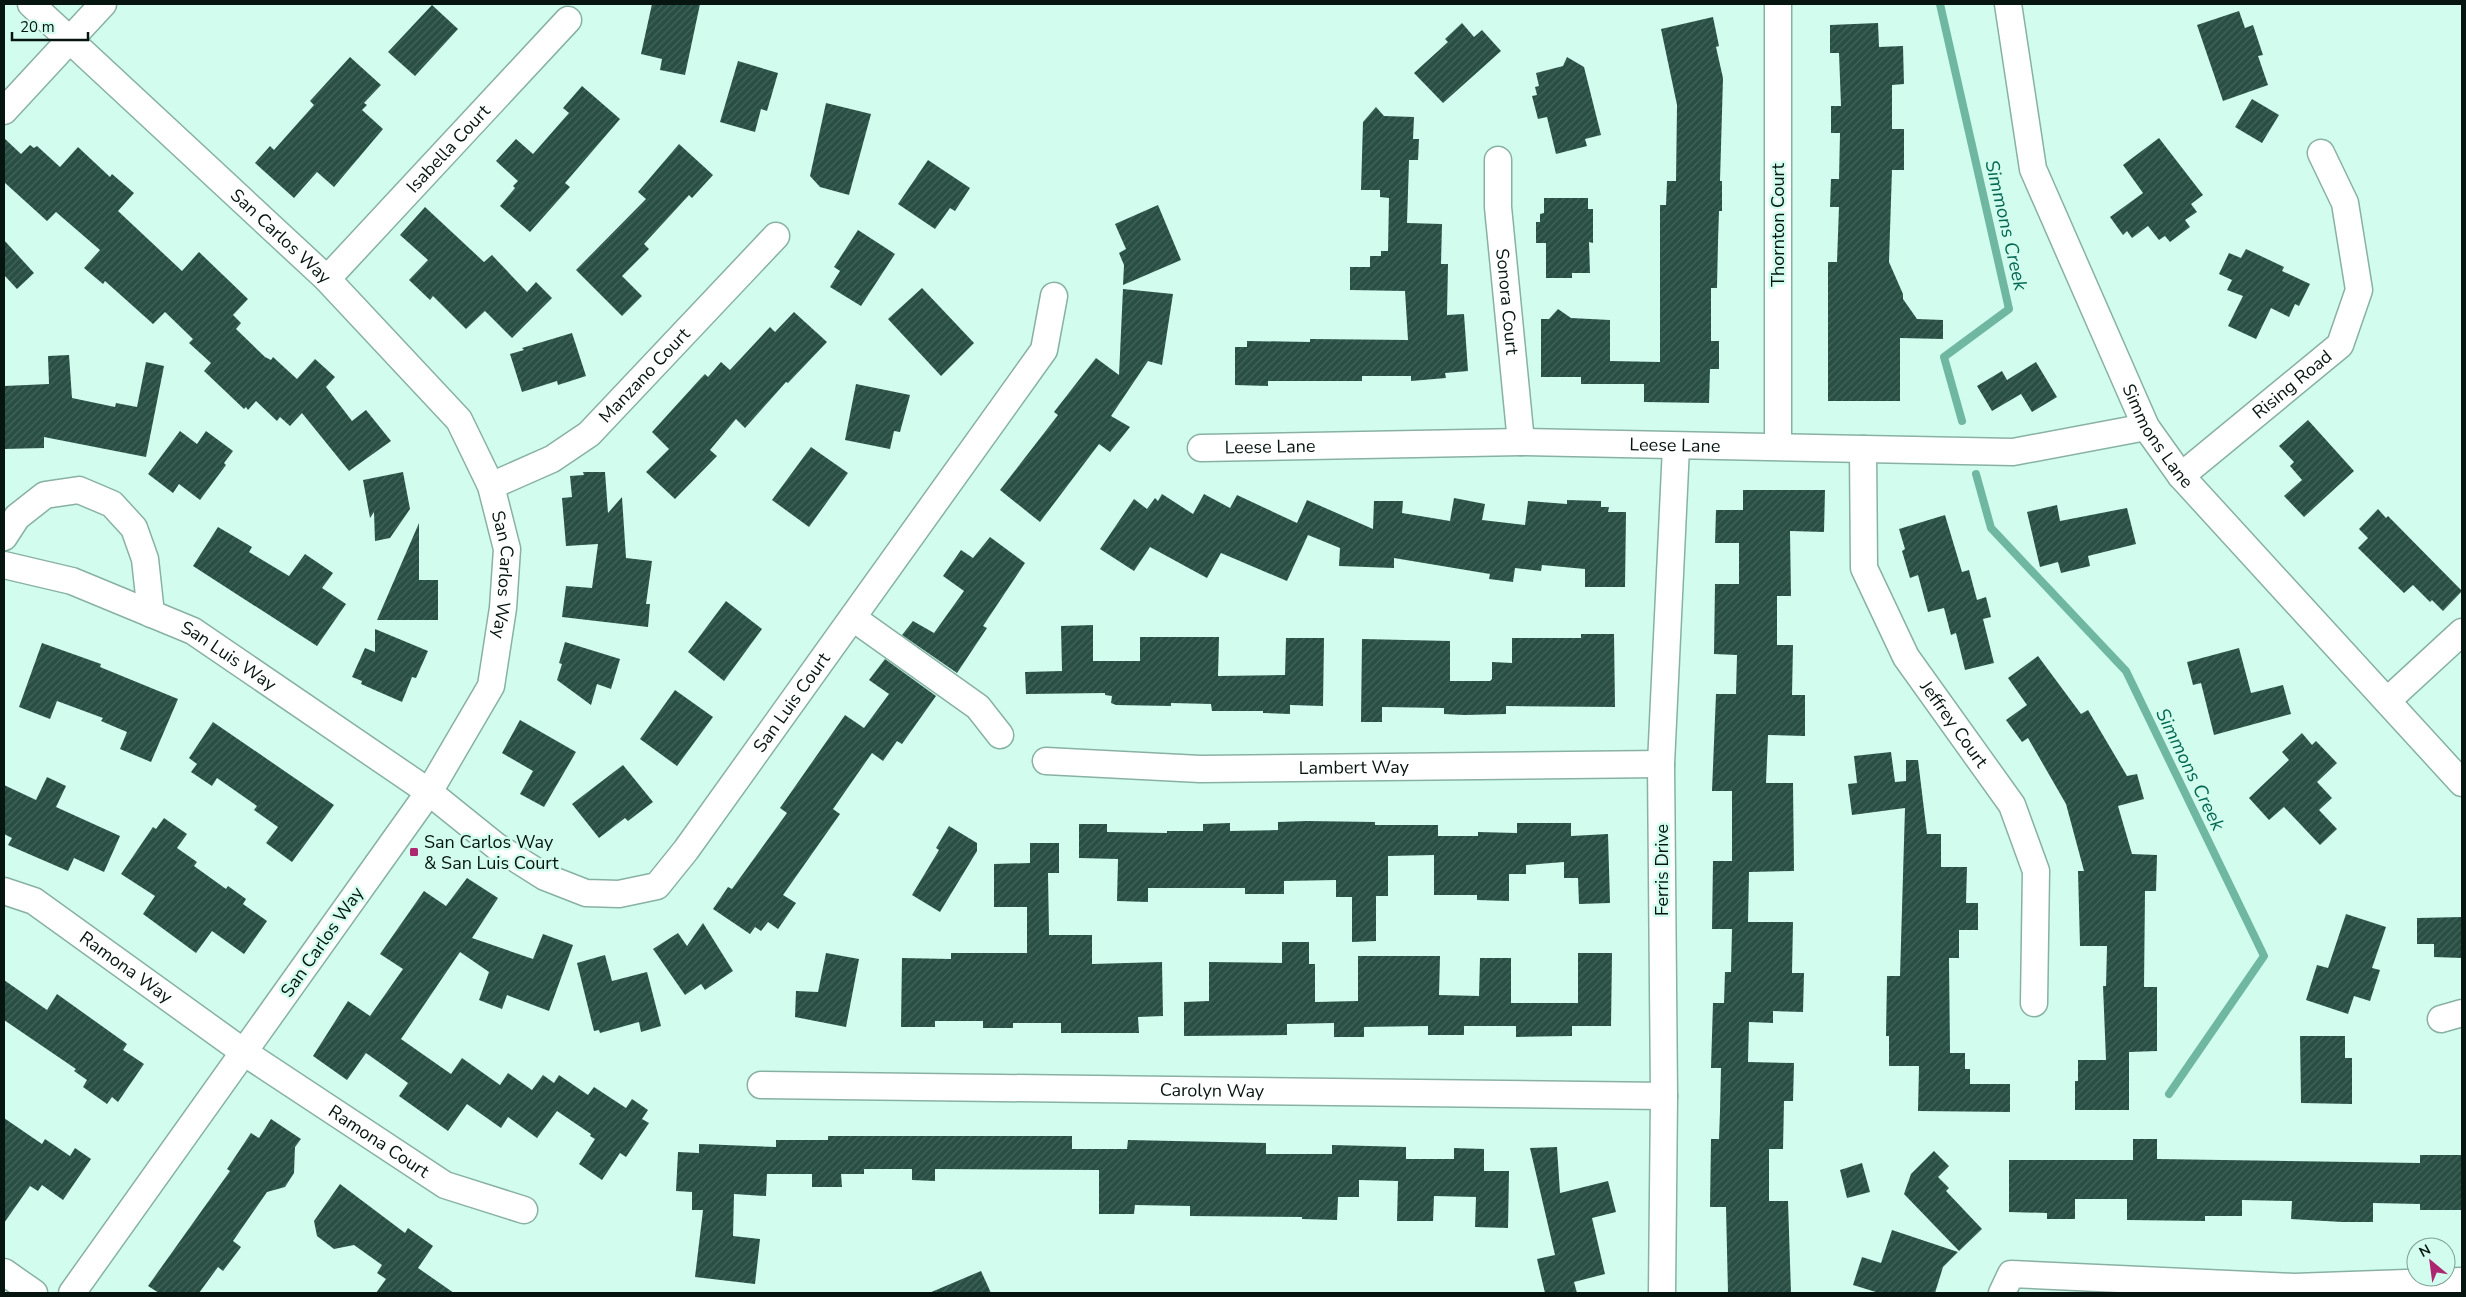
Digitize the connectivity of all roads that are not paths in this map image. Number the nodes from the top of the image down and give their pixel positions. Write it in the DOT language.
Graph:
graph roads {
  1 [pos="31,4"];
  2 [pos="104,4"];
  3 [pos="1778,4"];
  4 [pos="2008,4"];
  5 [pos="568,20"];
  6 [pos="71,40"];
  7 [pos="4,111"];
  8 [pos="2321,153"];
  9 [pos="1498,160"];
  10 [pos="776,236"];
  11 [pos="327,279"];
  12 [pos="1054,296"];
  13 [pos="2146,427"];
  14 [pos="1521,442"];
  15 [pos="1778,446"];
  16 [pos="1676,447"];
  17 [pos="1201,448"];
  18 [pos="1863,449"];
  19 [pos="2181,476"];
  20 [pos="491,486"];
  21 [pos="4,537"];
  22 [pos="4,564"];
  23 [pos="151,614"];
  24 [pos="852,618"];
  25 [pos="2462,632"];
  26 [pos="2387,701"];
  27 [pos="1000,735"];
  28 [pos="1046,761"];
  29 [pos="1661,764"];
  30 [pos="2462,783"];
  31 [pos="429,792"];
  32 [pos="4,891"];
  33 [pos="2034,1002"];
  34 [pos="245,1053"];
  35 [pos="761,1085"];
  36 [pos="1664,1096"];
  37 [pos="524,1210"];
  38 [pos="4,1272"];
  39 [pos="2462,1281"];
  40 [pos="2294,1290"];
  41 [pos="34,1293"];
  42 [pos="72,1293"];
  43 [pos="1662,1293"];
  44 [pos="2002,1293"];
  1 -- 6 [label="street, San Carlos Way"];
  2 -- 6 [label="street"];
  3 -- 15 [label="street, Thornton Court"];
  4 -- 13 [label="street, Simmons Lane"];
  5 -- 11 [label="street, Isabella Court"];
  6 -- 7 [label="street"];
  6 -- 11 [label="street, San Carlos Way"];
  8 -- 19 [label="street, Rising Road"];
  9 -- 14 [label="street, Sonora Court"];
  10 -- 20 [label="street, Manzano Court"];
  11 -- 20 [label="street, San Carlos Way"];
  12 -- 24 [label="street, San Luis Court"];
  13 -- 18 [label="street, Leese Lane"];
  13 -- 19 [label="street, Simmons Lane"];
  14 -- 16 [label="street, Leese Lane"];
  14 -- 17 [label="street, Leese Lane"];
  15 -- 16 [label="street, Leese Lane"];
  15 -- 18 [label="street, Leese Lane"];
  16 -- 29 [label="street, Ferris Drive"];
  18 -- 33 [label="street, Jeffrey Court"];
  19 -- 26 [label="street, Simmons Lane"];
  20 -- 31 [label="street, San Carlos Way"];
  21 -- 23 [label="street"];
  22 -- 23 [label="street, San Luis Way"];
  23 -- 31 [label="street, San Luis Way"];
  24 -- 27 [label="street"];
  24 -- 31 [label="street, San Luis Court"];
  25 -- 26 [label="street"];
  26 -- 30 [label="street, Simmons Lane"];
  28 -- 29 [label="street, Lambert Way"];
  29 -- 36 [label="street, Ferris Drive"];
  31 -- 34 [label="street, San Carlos Way"];
  32 -- 34 [label="street, Ramona Way"];
  34 -- 37 [label="street, Ramona Court"];
  34 -- 42 [label="street, San Carlos Way"];
  35 -- 36 [label="street, Carolyn Way"];
  36 -- 43 [label="street, Ferris Drive"];
  38 -- 41 [label="street"];
  39 -- 40 [label="street"];
  40 -- 44 [label="street"];
}
